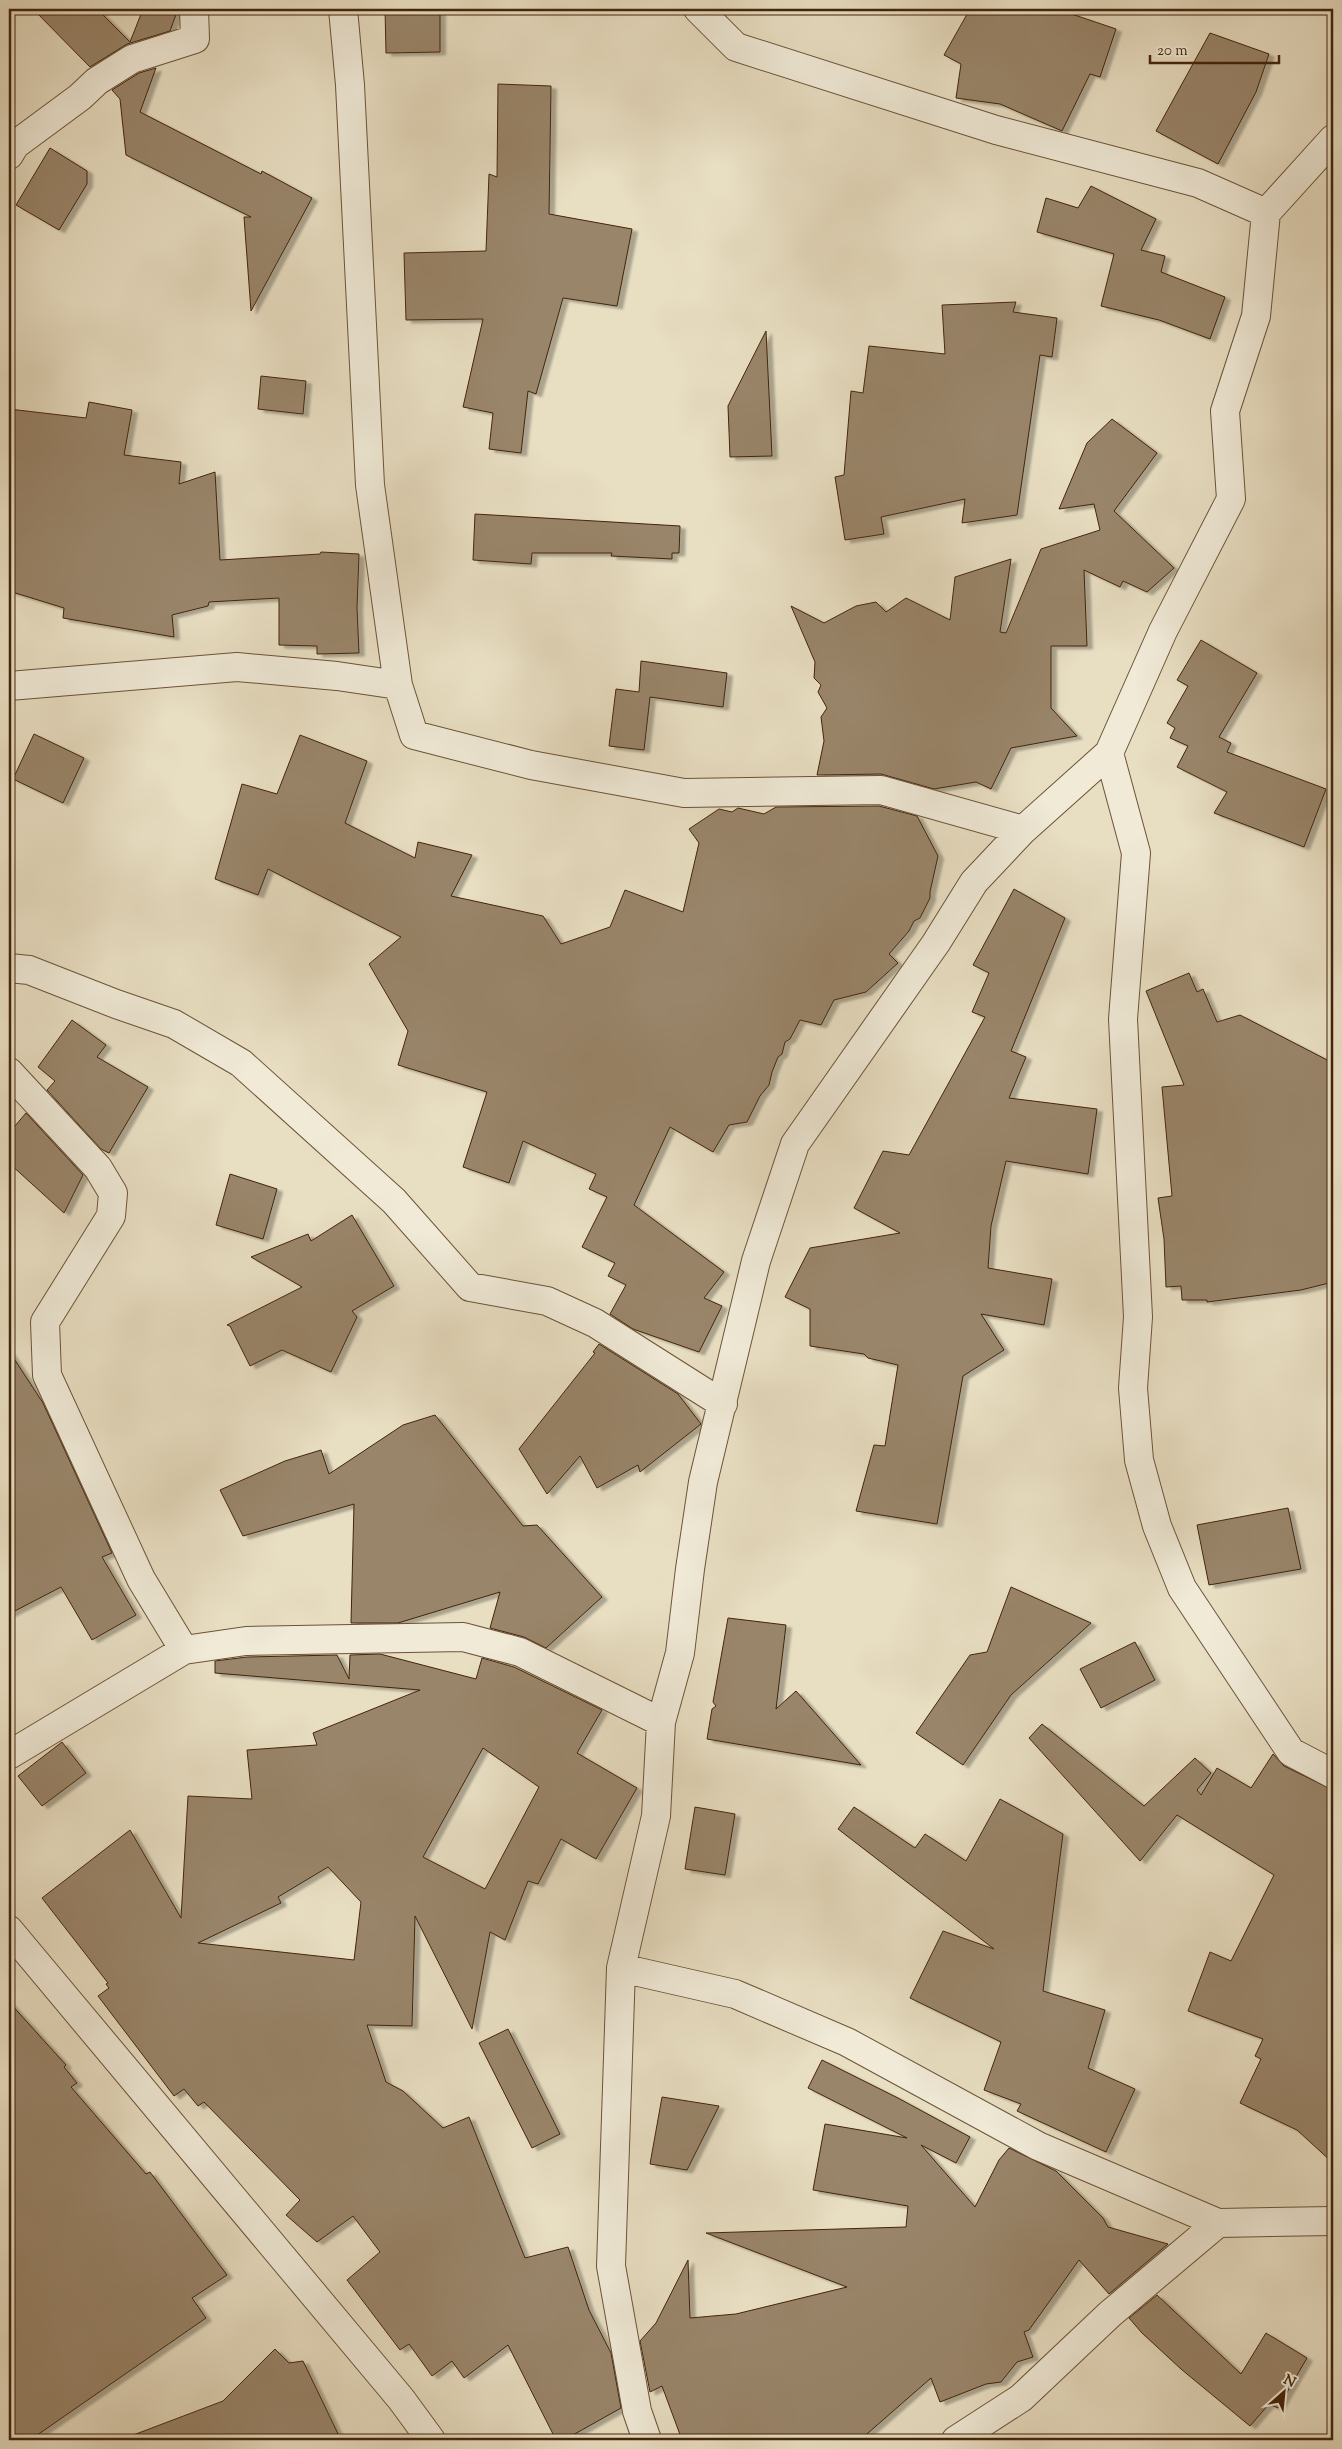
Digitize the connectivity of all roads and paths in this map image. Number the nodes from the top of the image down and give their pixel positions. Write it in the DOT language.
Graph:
graph roads {
  1 [pos="194,9"];
  2 [pos="343,9"];
  3 [pos="698,9"];
  4 [pos="1333,139"];
  5 [pos="11,146"];
  6 [pos="1266,213"];
  7 [pos="398,685"];
  8 [pos="9,686"];
  9 [pos="1110,753"];
  10 [pos="1023,830"];
  11 [pos="9,968"];
  12 [pos="9,1072"];
  13 [pos="723,1404"];
  14 [pos="184,1650"];
  15 [pos="661,1722"];
  16 [pos="9,1755"];
  17 [pos="1333,1774"];
  18 [pos="9,1930"];
  19 [pos="621,1968"];
  20 [pos="1333,2221"];
  21 [pos="1218,2223"];
  22 [pos="430,2440"];
  23 [pos="647,2440"];
  24 [pos="956,2440"];
  1 -- 5 [label="street"];
  2 -- 7 [label="street"];
  3 -- 6 [label="street"];
  4 -- 6 [label="street"];
  6 -- 9 [label="street"];
  7 -- 8 [label="street"];
  7 -- 10 [label="street"];
  9 -- 10 [label="street"];
  9 -- 17 [label="street"];
  10 -- 13 [label="street"];
  11 -- 13 [label="street"];
  12 -- 14 [label="street"];
  13 -- 15 [label="street"];
  14 -- 15 [label="street"];
  14 -- 16 [label="street"];
  15 -- 19 [label="street"];
  18 -- 22 [label="street"];
  19 -- 21 [label="street"];
  19 -- 23 [label="street"];
  20 -- 21 [label="street"];
  21 -- 24 [label="street"];
}
